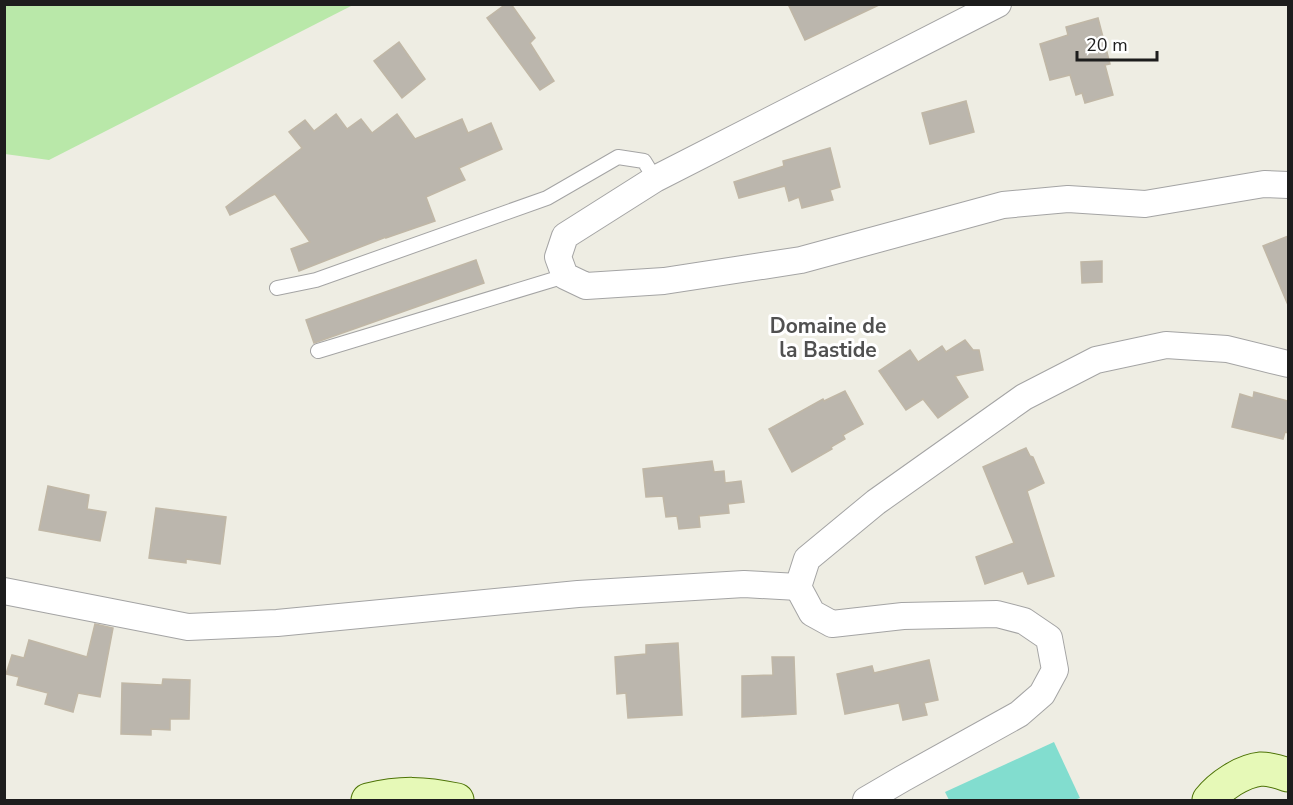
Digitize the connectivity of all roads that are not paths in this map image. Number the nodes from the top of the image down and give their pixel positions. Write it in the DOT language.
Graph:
graph roads {
  1 [pos="998,4"];
  2 [pos="655,179"];
  3 [pos="1288,184"];
  4 [pos="565,276"];
  5 [pos="278,288"];
  6 [pos="318,351"];
  7 [pos="1288,364"];
  8 [pos="798,587"];
  9 [pos="4,591"];
  10 [pos="1288,775"];
  11 [pos="368,801"];
  12 [pos="457,801"];
  13 [pos="866,801"];
  14 [pos="1209,801"];
  1 -- 2 [label="street"];
  2 -- 4 [label="street"];
  2 -- 5 [label="lane"];
  3 -- 4 [label="street"];
  4 -- 6 [label="lane"];
  7 -- 8 [label="street"];
  8 -- 9 [label="street"];
  8 -- 13 [label="street"];
  10 -- 14 [label="street"];
  11 -- 12 [label="street"];
}
